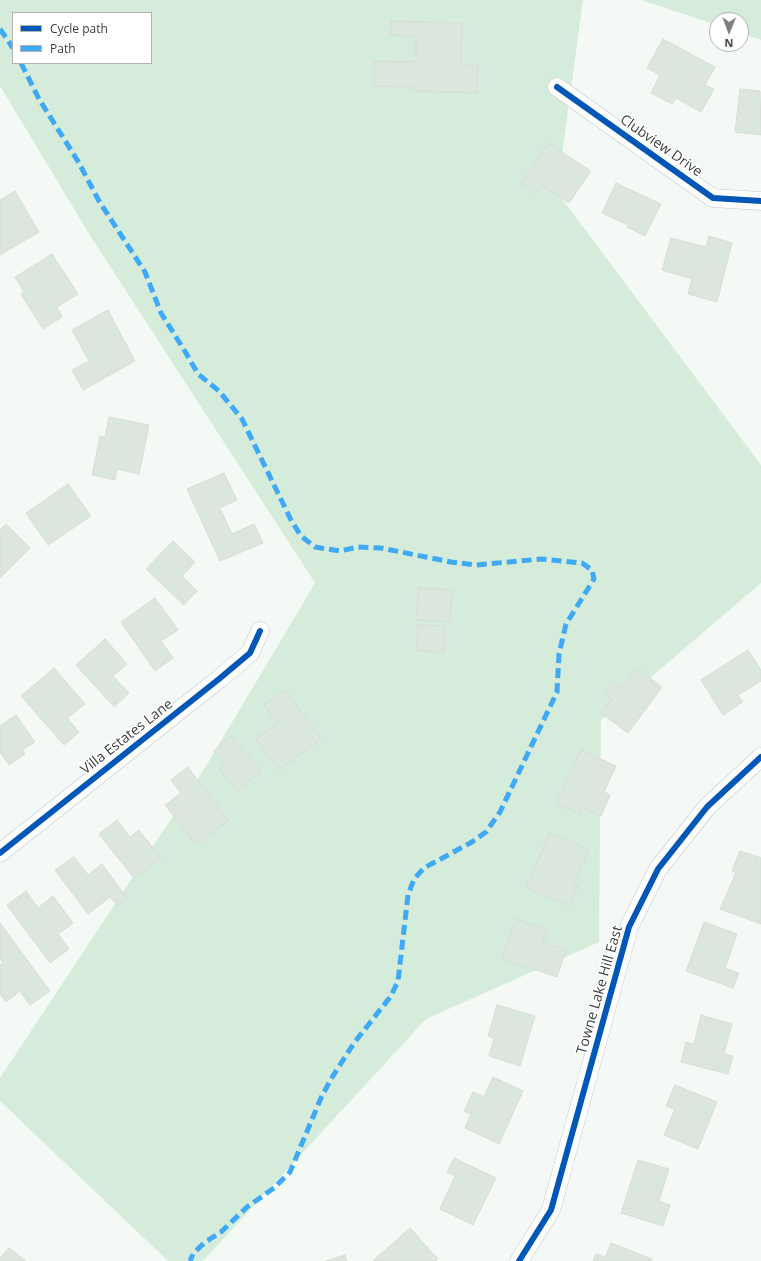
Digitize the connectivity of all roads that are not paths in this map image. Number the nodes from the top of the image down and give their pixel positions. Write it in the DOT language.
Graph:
graph roads {
  1 [pos="556,87"];
  2 [pos="761,202"];
  3 [pos="260,631"];
  4 [pos="761,757"];
  5 [pos="0,853"];
  6 [pos="519,1261"];
  1 -- 2 [label="street, Clubview Drive"];
  3 -- 5 [label="street, Villa Estates Lane"];
  4 -- 6 [label="street, Towne Lake Hill East"];
}
